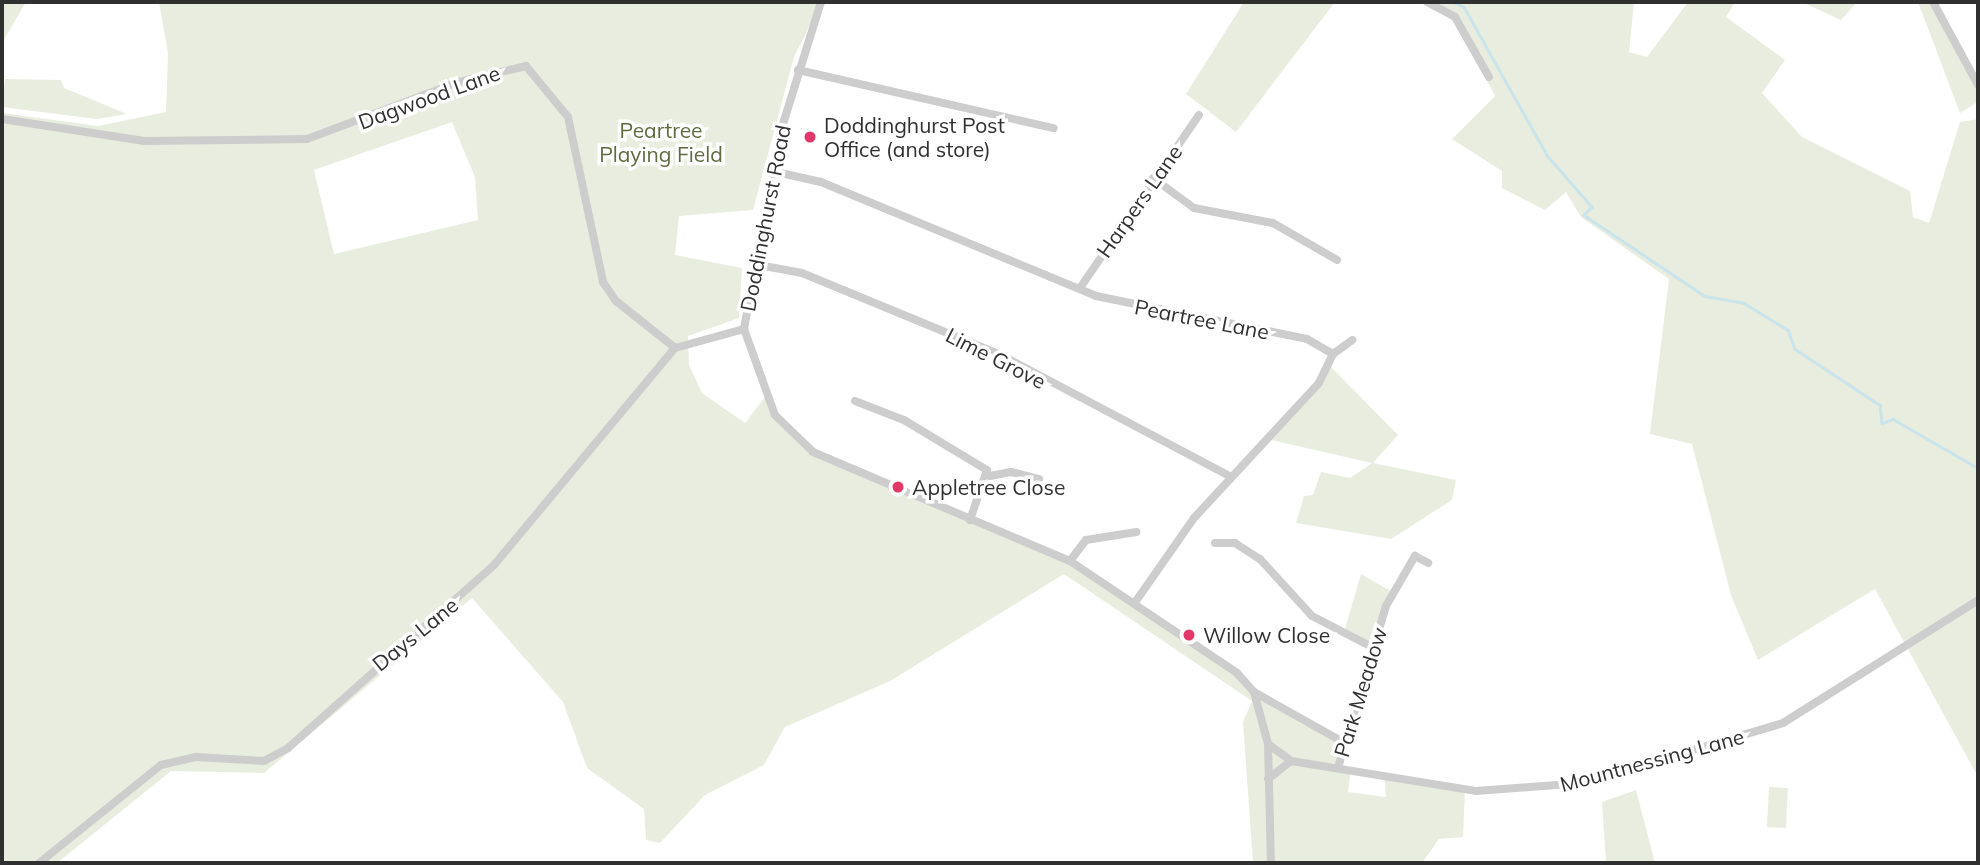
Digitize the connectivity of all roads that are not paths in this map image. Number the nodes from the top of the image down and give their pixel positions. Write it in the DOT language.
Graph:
graph roads {
  1 [pos="821,2"];
  2 [pos="1427,2"];
  3 [pos="1933,2"];
  4 [pos="798,70"];
  5 [pos="1489,77"];
  6 [pos="1978,85"];
  7 [pos="1199,115"];
  8 [pos="2,119"];
  9 [pos="1053,128"];
  10 [pos="772,171"];
  11 [pos="1153,178"];
  12 [pos="1336,260"];
  13 [pos="753,264"];
  14 [pos="1080,288"];
  15 [pos="744,329"];
  16 [pos="1352,340"];
  17 [pos="675,348"];
  18 [pos="1334,354"];
  19 [pos="855,401"];
  20 [pos="990,476"];
  21 [pos="1230,476"];
  22 [pos="1038,479"];
  23 [pos="970,520"];
  24 [pos="1136,532"];
  25 [pos="1215,543"];
  26 [pos="1070,561"];
  27 [pos="1428,564"];
  28 [pos="1978,600"];
  29 [pos="1136,601"];
  30 [pos="1372,647"];
  31 [pos="1254,692"];
  32 [pos="1343,742"];
  33 [pos="1268,744"];
  34 [pos="1291,761"];
  35 [pos="1338,768"];
  36 [pos="1268,779"];
  37 [pos="39,863"];
  38 [pos="1271,863"];
  1 -- 4 [label="street, Doddinghurst Road"];
  2 -- 5 [label="street"];
  3 -- 6 [label="street"];
  4 -- 9 [label="street"];
  4 -- 10 [label="street, Doddinghurst Road"];
  7 -- 11 [label="street, Harpers Lane"];
  8 -- 17 [label="street, Dagwood Lane"];
  10 -- 13 [label="street, Doddinghurst Road"];
  10 -- 14 [label="street, Peartree Lane"];
  11 -- 12 [label="street"];
  11 -- 14 [label="street, Harpers Lane"];
  13 -- 15 [label="street, Doddinghurst Road"];
  13 -- 21 [label="street, Lime Grove"];
  14 -- 18 [label="street, Peartree Lane"];
  15 -- 17 [label="street"];
  15 -- 23 [label="street, Doddinghurst Road"];
  16 -- 18 [label="street"];
  17 -- 37 [label="street, Days Lane"];
  18 -- 21 [label="street"];
  19 -- 20 [label="street"];
  20 -- 22 [label="street"];
  20 -- 23 [label="street"];
  21 -- 29 [label="street"];
  23 -- 26 [label="street, Doddinghurst Road"];
  24 -- 26 [label="street"];
  25 -- 30 [label="street"];
  26 -- 29 [label="street, Doddinghurst Road"];
  27 -- 30 [label="street, Park Meadow"];
  28 -- 35 [label="street, Mountnessing Lane"];
  29 -- 31 [label="street, Doddinghurst Road"];
  30 -- 32 [label="street, Park Meadow"];
  31 -- 32 [label="street"];
  31 -- 33 [label="street"];
  32 -- 35 [label="street, Park Meadow"];
  33 -- 34 [label="street, Mountnessing Lane"];
  33 -- 36 [label="street"];
  34 -- 35 [label="street, Mountnessing Lane"];
  34 -- 36 [label="street"];
  36 -- 38 [label="street"];
}
